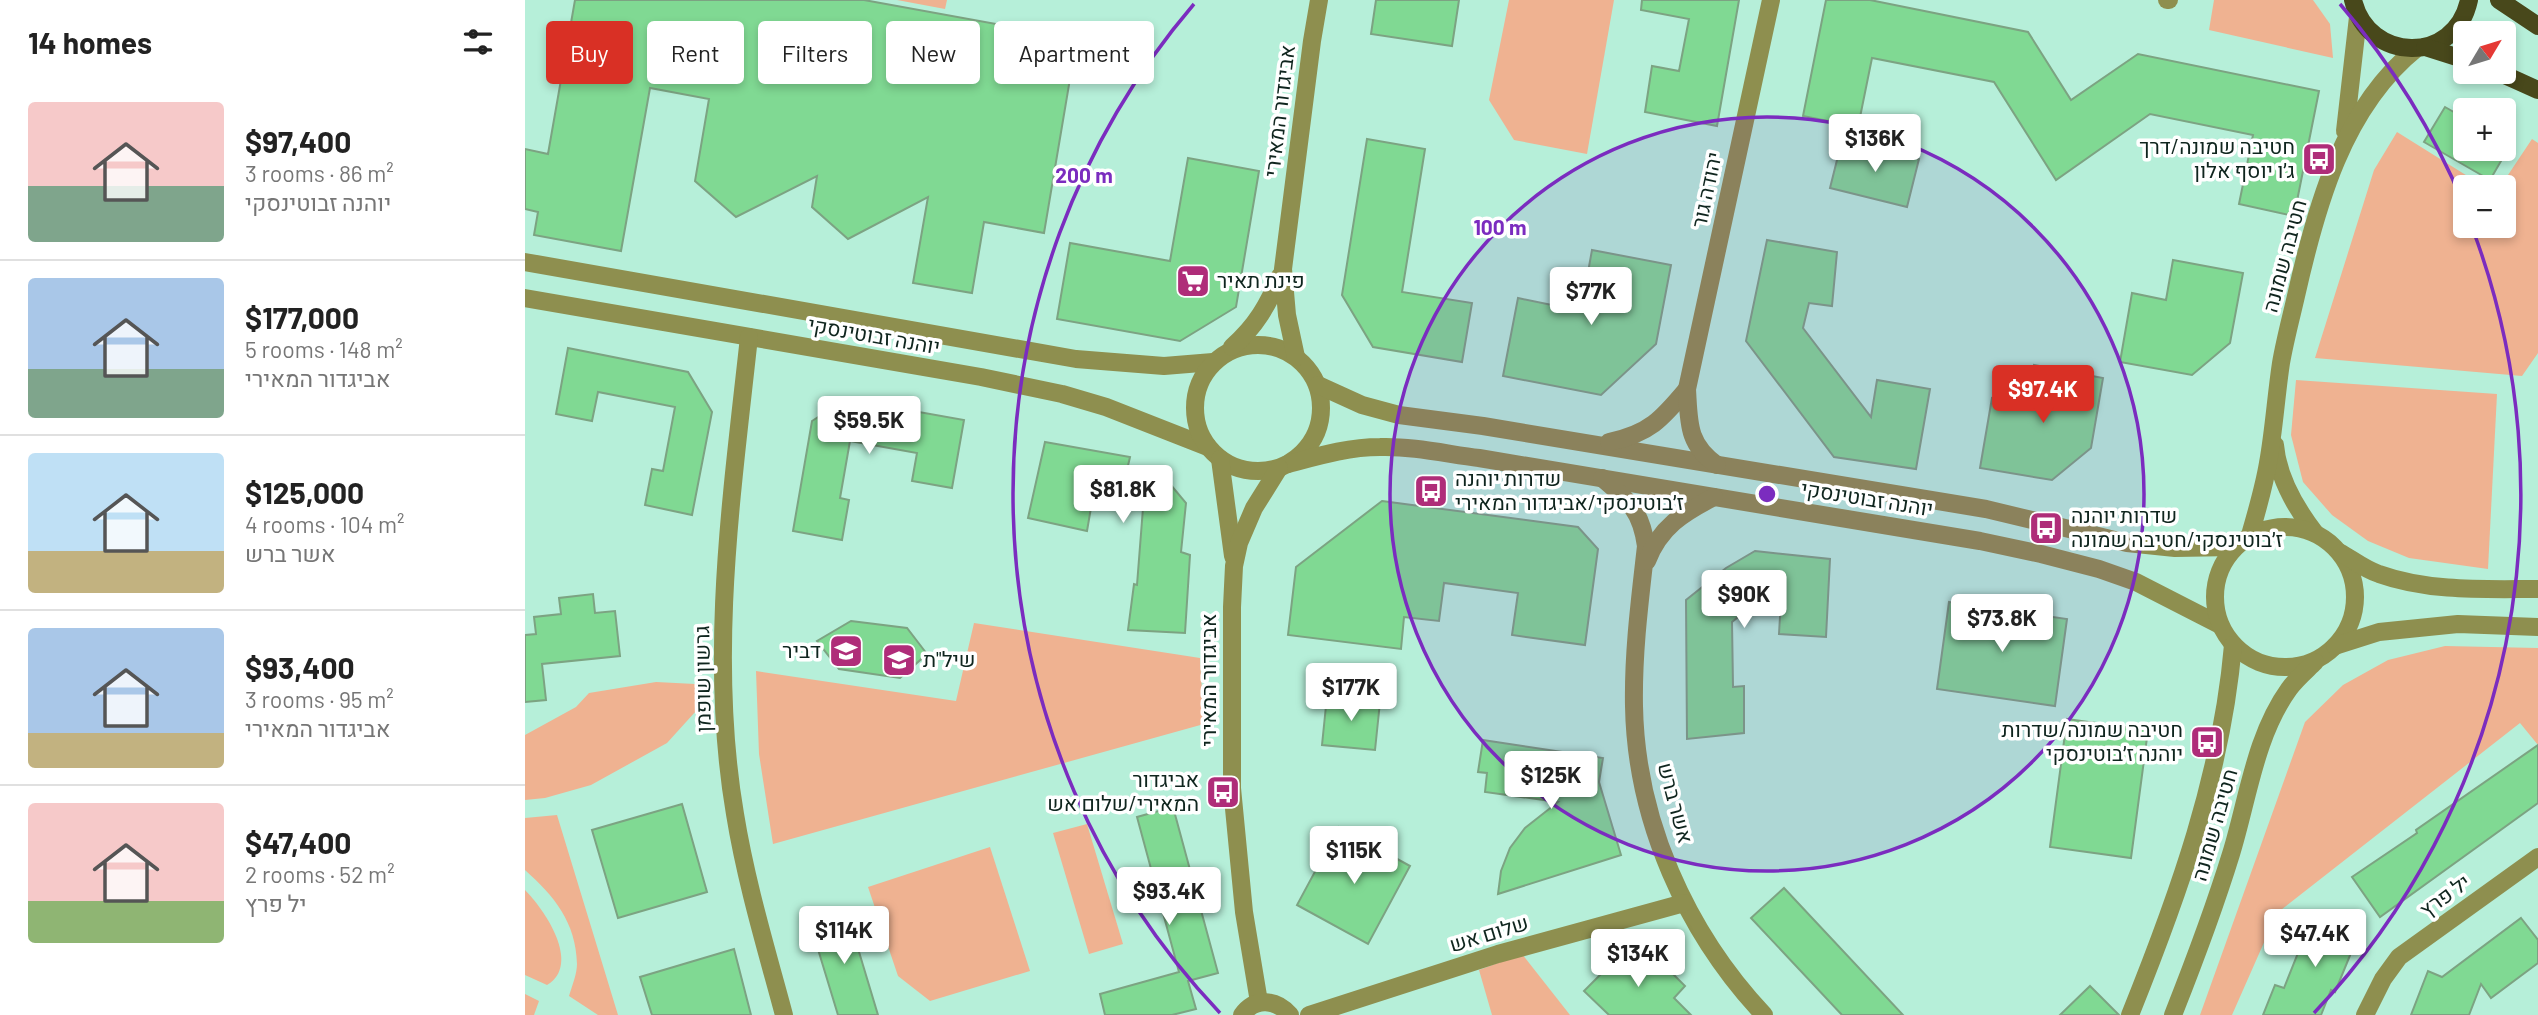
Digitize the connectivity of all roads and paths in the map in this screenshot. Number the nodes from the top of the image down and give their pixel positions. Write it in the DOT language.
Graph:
graph roads {
  1 [pos="1319,0"];
  2 [pos="1771,0"];
  3 [pos="2469,0"];
  4 [pos="2500,0"];
  5 [pos="2355,8"];
  6 [pos="2538,26"];
  7 [pos="2421,48"];
  8 [pos="2453,57"];
  9 [pos="2517,81"];
  10 [pos="2538,90"];
  11 [pos="2343,148"];
  12 [pos="525,262"];
  13 [pos="1283,269"];
  14 [pos="525,298"];
  15 [pos="748,337"];
  16 [pos="1220,357"];
  17 [pos="1296,357"];
  18 [pos="1318,385"];
  19 [pos="1687,389"];
  20 [pos="2273,419"];
  21 [pos="1595,444"];
  22 [pos="1214,453"];
  23 [pos="1717,465"];
  24 [pos="1283,466"];
  25 [pos="1602,478"];
  26 [pos="1714,497"];
  27 [pos="2315,533"];
  28 [pos="2250,535"];
  29 [pos="2234,547"];
  30 [pos="2338,551"];
  31 [pos="1234,566"];
  32 [pos="1643,574"];
  33 [pos="2538,589"];
  34 [pos="2220,625"];
  35 [pos="2538,627"];
  36 [pos="2233,645"];
  37 [pos="2336,646"];
  38 [pos="2318,659"];
  39 [pos="2538,857"];
  40 [pos="1684,903"];
  41 [pos="1259,1002"];
  42 [pos="784,1015"];
  43 [pos="1242,1015"];
  44 [pos="1290,1015"];
  45 [pos="1309,1015"];
  46 [pos="1764,1015"];
  47 [pos="2130,1015"];
  48 [pos="2173,1015"];
  49 [pos="2365,1015"];
  1 -- 13 [label="street, אביגדור המאירי"];
  2 -- 19 [label="street, יהודה גור"];
  3 -- 7 [label="main road"];
  4 -- 6 [label="main road"];
  5 -- 7 [label="main road"];
  5 -- 11 [label="street, חטיבה שמונה"];
  7 -- 8 [label="main road"];
  7 -- 11 [label="street, חטיבה שמונה"];
  9 -- 10 [label="main road"];
  11 -- 20 [label="street, חטיבה שמונה"];
  12 -- 16 [label="street, יוהנה זבוטינסקי"];
  13 -- 16 [label="street, אביגדור המאירי"];
  13 -- 17 [label="street, אביגדור המאירי"];
  14 -- 15 [label="street, יוהנה זבוטינסקי"];
  15 -- 22 [label="street, יוהנה זבוטינסקי"];
  15 -- 42 [label="street, גרשון שופמן"];
  16 -- 17 [label="street"];
  16 -- 22 [label="street"];
  17 -- 18 [label="street"];
  18 -- 21 [label="street, יוהנה זבוטינסקי"];
  18 -- 24 [label="street"];
  19 -- 21 [label="street, יהודה גור"];
  19 -- 23 [label="street, יהודה גור"];
  20 -- 27 [label="street, חטיבה שמונה"];
  20 -- 28 [label="street, חטיבה שמונה"];
  21 -- 23 [label="street, יוהנה זבוטינסקי"];
  22 -- 24 [label="street"];
  22 -- 31 [label="street, אביגדור המאירי"];
  23 -- 29 [label="street, יוהנה זבוטינסקי"];
  24 -- 25 [label="street, יוהנה זבוטינסקי"];
  24 -- 31 [label="street, אביגדור המאירי"];
  25 -- 26 [label="street, יוהנה זבוטינסקי"];
  25 -- 32 [label="street, אשר ברש"];
  26 -- 32 [label="street, אשר ברש"];
  26 -- 34 [label="street, יוהנה זבוטינסקי"];
  27 -- 28 [label="street"];
  27 -- 30 [label="street"];
  28 -- 29 [label="street"];
  29 -- 34 [label="street"];
  30 -- 33 [label="street"];
  30 -- 37 [label="street"];
  31 -- 41 [label="street, אביגדור המאירי"];
  32 -- 40 [label="street, אשר ברש"];
  34 -- 36 [label="street"];
  35 -- 37 [label="street"];
  36 -- 38 [label="street"];
  36 -- 47 [label="street, חטיבה שמונה"];
  37 -- 38 [label="street"];
  38 -- 48 [label="street, חטיבה שמונה"];
  39 -- 49 [label="street, יל פרץ"];
  40 -- 45 [label="street, שלום אש"];
  40 -- 46 [label="street, אשר ברש"];
  41 -- 43 [label="street"];
  41 -- 44 [label="street"];
}
